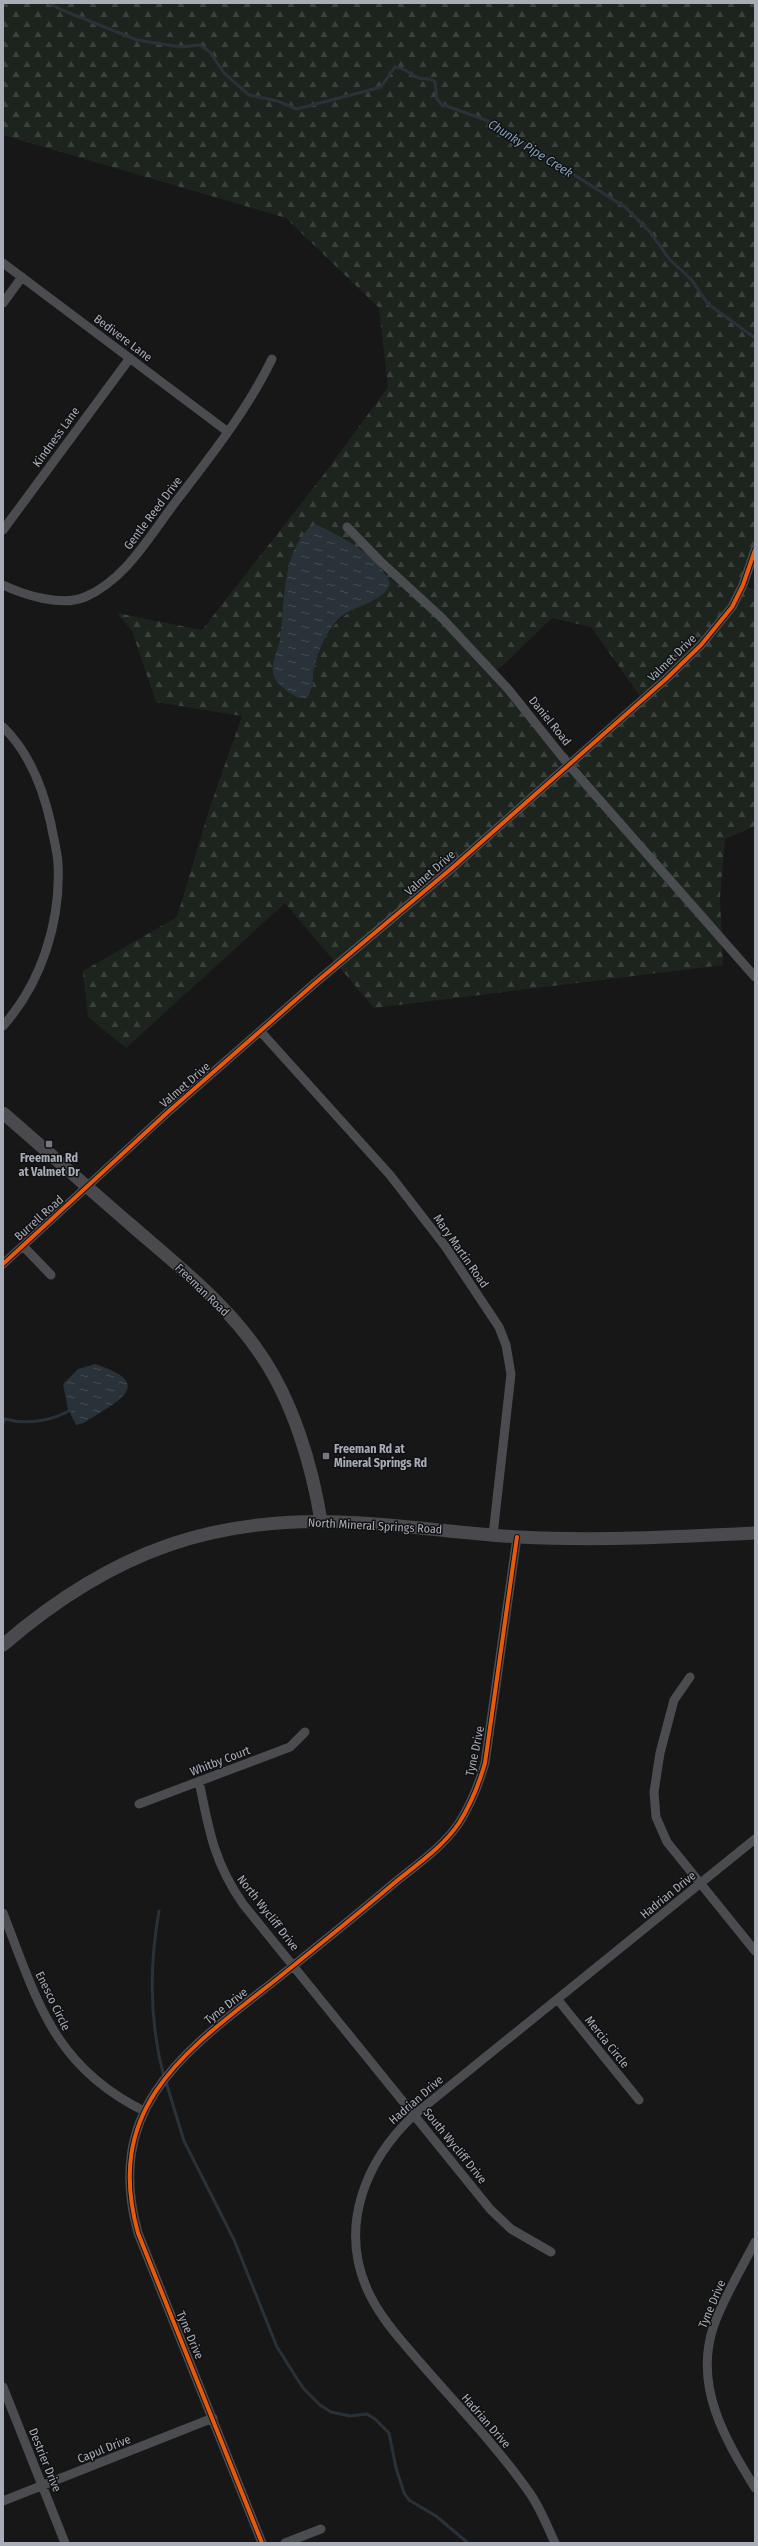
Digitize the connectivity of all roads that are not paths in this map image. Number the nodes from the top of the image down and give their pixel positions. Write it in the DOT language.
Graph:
graph roads {
  1 [pos="3,263"];
  2 [pos="22,277"];
  3 [pos="3,303"];
  4 [pos="130,358"];
  5 [pos="272,359"];
  6 [pos="228,432"];
  7 [pos="347,527"];
  8 [pos="3,530"];
  9 [pos="755,550"];
  10 [pos="3,585"];
  11 [pos="3,727"];
  12 [pos="568,764"];
  13 [pos="755,977"];
  14 [pos="3,1026"];
  15 [pos="261,1032"];
  16 [pos="3,1114"];
  17 [pos="88,1187"];
  18 [pos="23,1246"];
  19 [pos="3,1264"];
  20 [pos="51,1275"];
  21 [pos="321,1521"];
  22 [pos="755,1533"];
  23 [pos="493,1535"];
  24 [pos="517,1537"];
  25 [pos="3,1645"];
  26 [pos="690,1677"];
  27 [pos="305,1732"];
  28 [pos="199,1781"];
  29 [pos="139,1804"];
  30 [pos="755,1839"];
  31 [pos="700,1884"];
  32 [pos="3,1912"];
  33 [pos="755,1952"];
  34 [pos="294,1966"];
  35 [pos="558,2000"];
  36 [pos="638,2100"];
  37 [pos="144,2111"];
  38 [pos="414,2115"];
  39 [pos="755,2242"];
  40 [pos="551,2252"];
  41 [pos="3,2387"];
  42 [pos="213,2418"];
  43 [pos="42,2486"];
  44 [pos="755,2488"];
  45 [pos="3,2501"];
  46 [pos="321,2529"];
  47 [pos="64,2543"];
  48 [pos="262,2543"];
  49 [pos="285,2543"];
  50 [pos="555,2543"];
  1 -- 2 [label="street, Bedivere Lane"];
  2 -- 3 [label="street"];
  2 -- 4 [label="street, Bedivere Lane"];
  4 -- 6 [label="street, Bedivere Lane"];
  4 -- 8 [label="street, Kindness Lane"];
  5 -- 6 [label="street, Gentle Reed Drive"];
  6 -- 10 [label="street, Gentle Reed Drive"];
  7 -- 12 [label="street, Daniel Road"];
  9 -- 12 [label="street, Valmet Drive"];
  11 -- 14 [label="street"];
  12 -- 13 [label="street, Daniel Road"];
  12 -- 15 [label="street, Valmet Drive"];
  15 -- 17 [label="street, Valmet Drive"];
  15 -- 23 [label="street, Mary Martin Road"];
  16 -- 17 [label="street, Freeman Road"];
  17 -- 18 [label="street, Burrell Road"];
  17 -- 21 [label="street, Freeman Road"];
  18 -- 19 [label="street, Burrell Road"];
  18 -- 20 [label="street"];
  21 -- 23 [label="street, North Mineral Springs Road"];
  21 -- 25 [label="street, North Mineral Springs Road"];
  22 -- 24 [label="street, North Mineral Springs Road"];
  23 -- 24 [label="street, North Mineral Springs Road"];
  24 -- 34 [label="street, Tyne Drive"];
  26 -- 31 [label="street"];
  27 -- 28 [label="street, Whitby Court"];
  28 -- 29 [label="street, Whitby Court"];
  28 -- 34 [label="street, North Wycliff Drive"];
  30 -- 31 [label="street, Hadrian Drive"];
  31 -- 33 [label="street"];
  31 -- 35 [label="street, Hadrian Drive"];
  32 -- 37 [label="street, Enesco Circle"];
  34 -- 37 [label="street, Tyne Drive"];
  34 -- 38 [label="street, South Wycliff Drive"];
  35 -- 36 [label="street, Mercia Circle"];
  35 -- 38 [label="street, Hadrian Drive"];
  37 -- 42 [label="street, Tyne Drive"];
  38 -- 40 [label="street, South Wycliff Drive"];
  38 -- 50 [label="street, Hadrian Drive"];
  39 -- 44 [label="street, Tyne Drive"];
  41 -- 43 [label="street, Destrier Drive"];
  42 -- 43 [label="street, Capul Drive"];
  42 -- 48 [label="street, Tyne Drive"];
  43 -- 45 [label="street, Capul Drive"];
  43 -- 47 [label="street, Destrier Drive"];
  46 -- 49 [label="street"];
}
